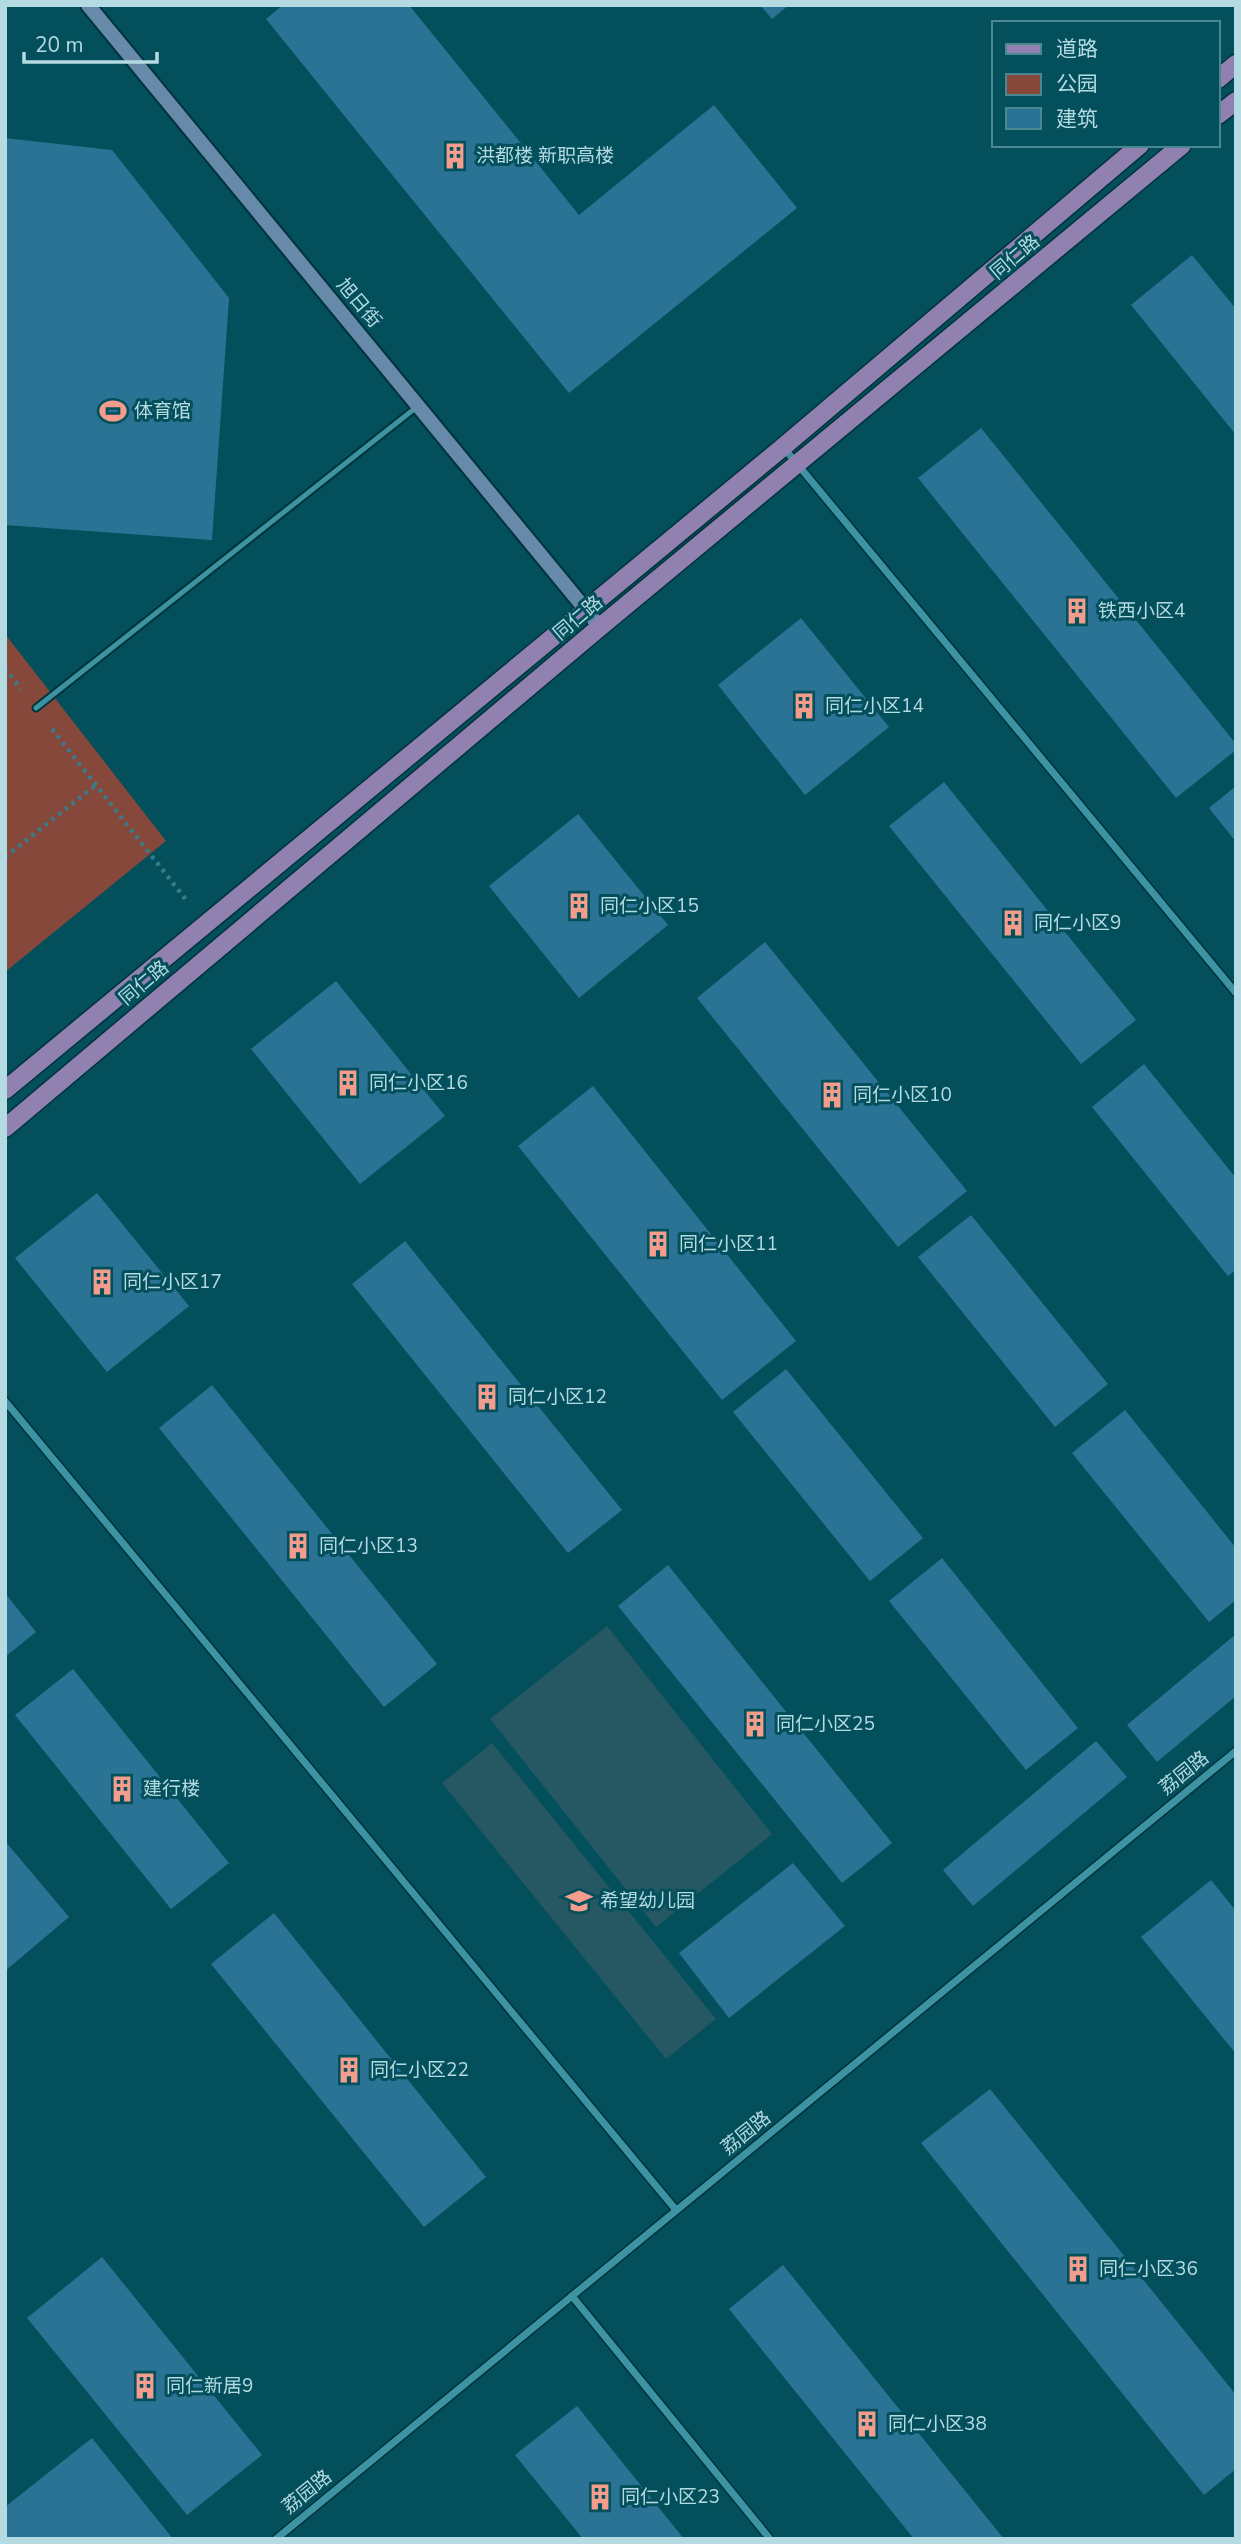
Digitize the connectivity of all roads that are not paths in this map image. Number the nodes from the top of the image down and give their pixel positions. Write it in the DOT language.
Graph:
graph roads {
  1 [pos="88,5"];
  2 [pos="1236,64"];
  3 [pos="1220,77"];
  4 [pos="1236,101"];
  5 [pos="1220,113"];
  6 [pos="1138,147"];
  7 [pos="1180,147"];
  8 [pos="418,405"];
  9 [pos="783,447"];
  10 [pos="798,465"];
  11 [pos="586,610"];
  12 [pos="600,627"];
  13 [pos="36,708"];
  14 [pos="1236,993"];
  15 [pos="5,1090"];
  16 [pos="5,1128"];
  17 [pos="5,1401"];
  18 [pos="1236,1751"];
  19 [pos="676,2210"];
  20 [pos="572,2296"];
  21 [pos="276,2539"];
  22 [pos="770,2539"];
  1 -- 8 [label="main road, 旭日街"];
  2 -- 3 [label="main road"];
  4 -- 5 [label="main road"];
  6 -- 9 [label="main road, 同仁路"];
  7 -- 10 [label="main road, 同仁路"];
  8 -- 11 [label="main road, 旭日街"];
  8 -- 13 [label="lane"];
  9 -- 10 [label="street"];
  9 -- 11 [label="main road, 同仁路"];
  10 -- 12 [label="main road, 同仁路"];
  10 -- 14 [label="street"];
  11 -- 12 [label="main road, 旭日街"];
  11 -- 15 [label="main road, 同仁路"];
  12 -- 16 [label="main road, 同仁路"];
  17 -- 19 [label="street"];
  18 -- 19 [label="street, 荔园路"];
  19 -- 20 [label="street, 荔园路"];
  20 -- 21 [label="street, 荔园路"];
  20 -- 22 [label="street"];
}
